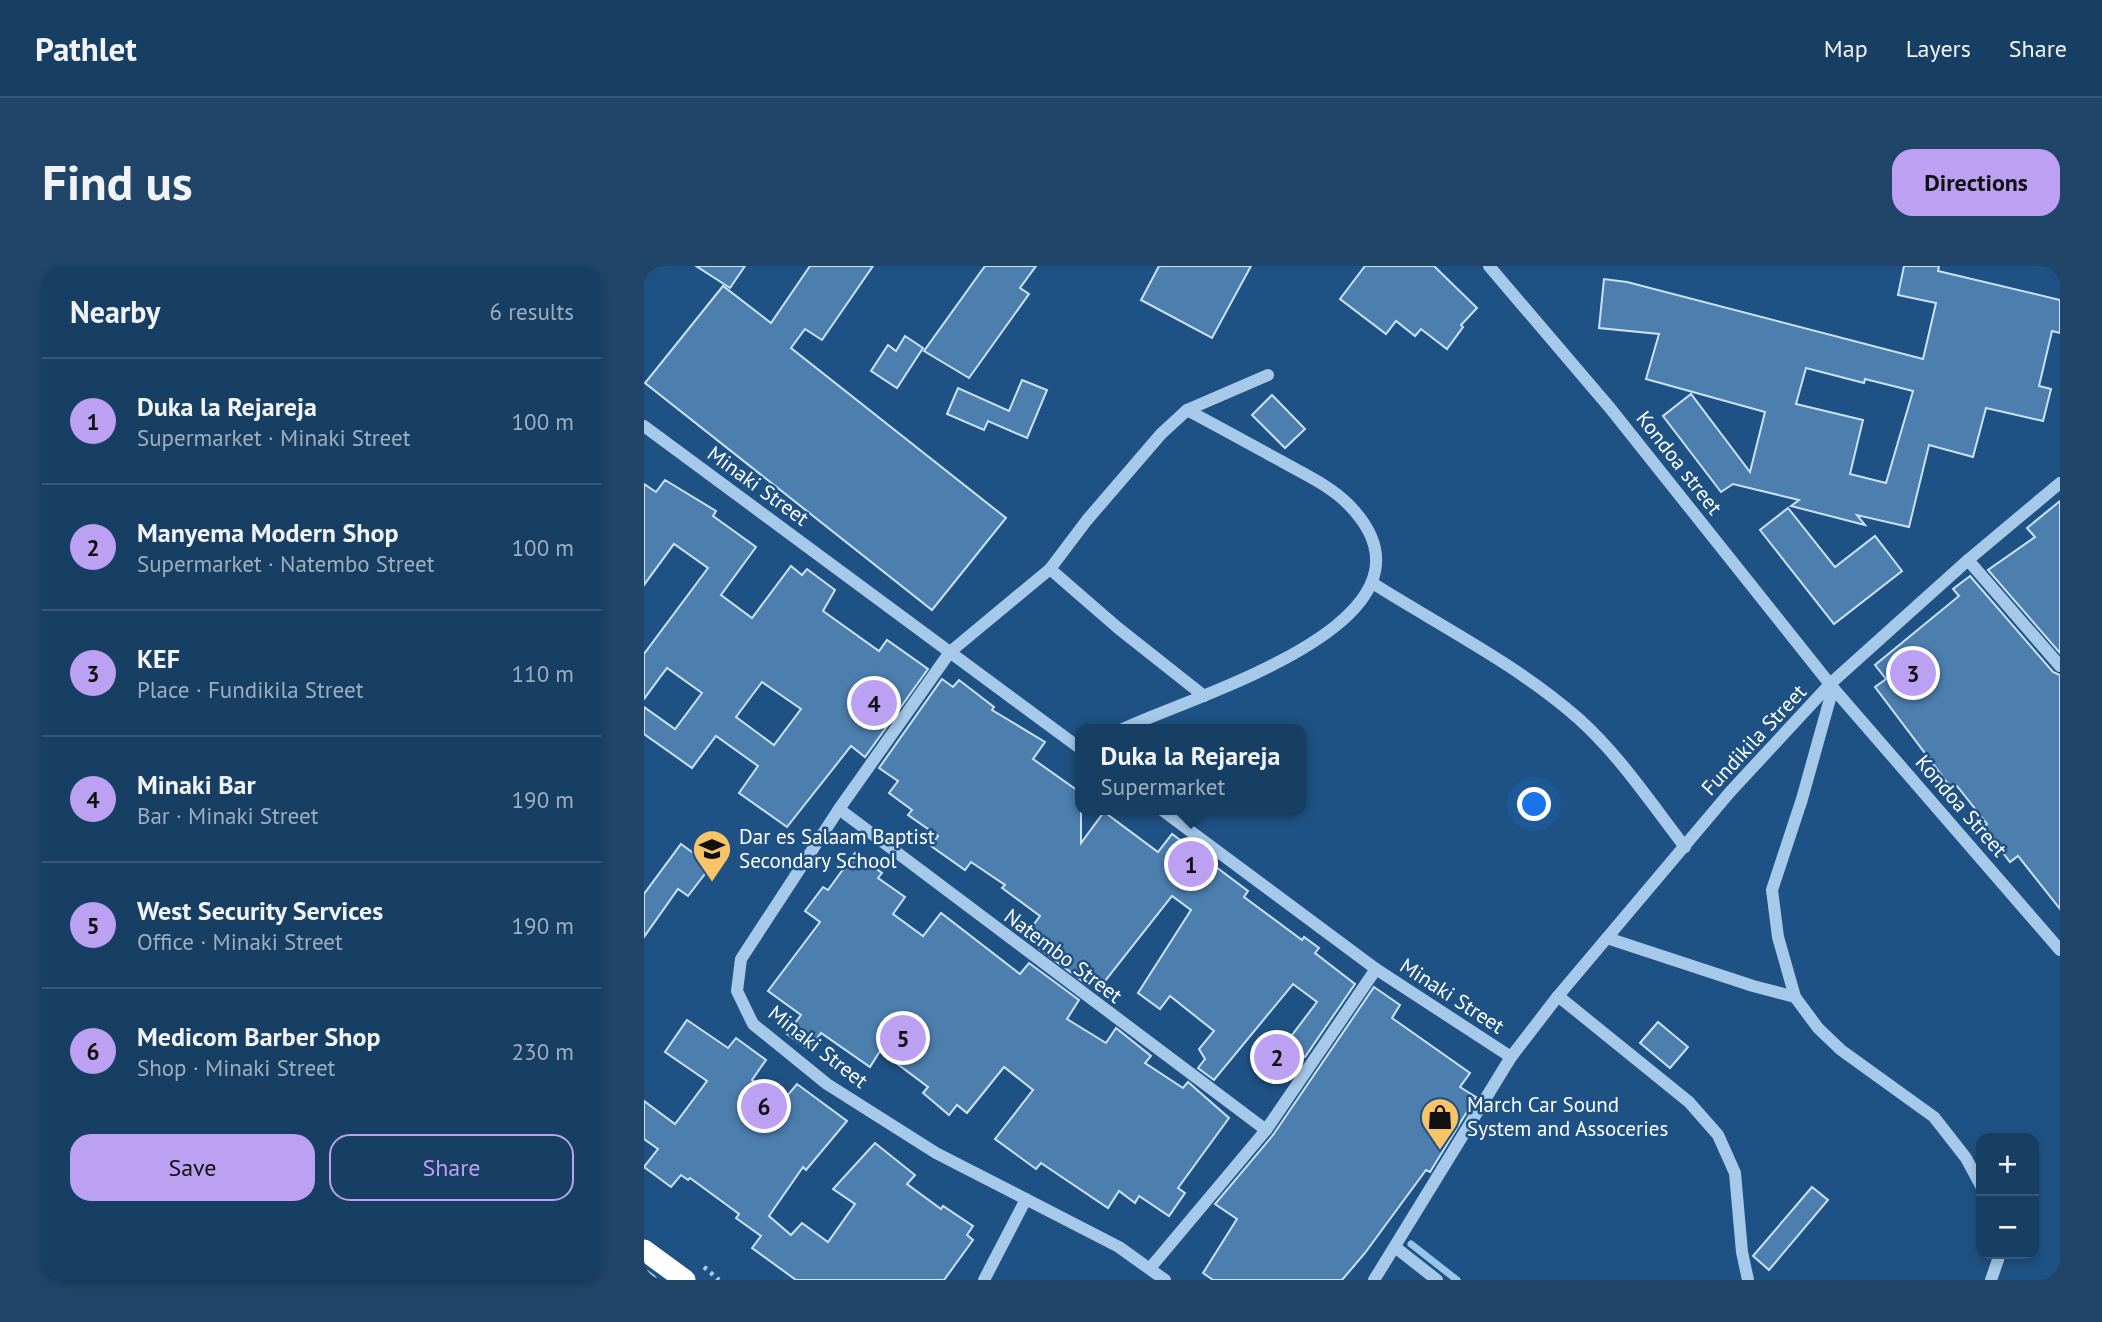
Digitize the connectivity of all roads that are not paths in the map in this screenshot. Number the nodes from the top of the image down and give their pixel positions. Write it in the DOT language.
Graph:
graph roads {
  1 [pos="1489,266"];
  2 [pos="1268,375"];
  3 [pos="1188,410"];
  4 [pos="644,426"];
  5 [pos="2060,483"];
  6 [pos="1968,560"];
  7 [pos="1050,569"];
  8 [pos="1374,584"];
  9 [pos="950,652"];
  10 [pos="2060,666"];
  11 [pos="1832,686"];
  12 [pos="1204,696"];
  13 [pos="1135,724"];
  14 [pos="1075,745"];
  15 [pos="839,809"];
  16 [pos="1169,815"];
  17 [pos="1685,846"];
  18 [pos="1607,938"];
  19 [pos="2060,950"];
  20 [pos="1376,970"];
  21 [pos="1558,996"];
  22 [pos="1795,997"];
  23 [pos="1511,1057"];
  24 [pos="1266,1130"];
  25 [pos="1976,1177"];
  26 [pos="1026,1199"];
  27 [pos="1395,1248"];
  28 [pos="644,1250"];
  29 [pos="1998,1259"];
  30 [pos="1151,1267"];
  31 [pos="644,1275"];
  32 [pos="650,1280"];
  33 [pos="685,1280"];
  34 [pos="984,1280"];
  35 [pos="1166,1280"];
  36 [pos="1374,1280"];
  37 [pos="1437,1280"];
  38 [pos="1748,1280"];
  39 [pos="1991,1280"];
  1 -- 11 [label="street, Kondoa street"];
  2 -- 3 [label="street"];
  3 -- 7 [label="street"];
  3 -- 8 [label="street"];
  4 -- 9 [label="street, Minaki Street"];
  5 -- 6 [label="street, Fundikila Street"];
  6 -- 10 [label="street"];
  6 -- 11 [label="street, Fundikila Street"];
  7 -- 9 [label="street"];
  7 -- 12 [label="street"];
  8 -- 12 [label="street"];
  8 -- 17 [label="street"];
  9 -- 14 [label="street, Minaki Street"];
  9 -- 15 [label="street, Minaki Street"];
  11 -- 17 [label="street, Fundikila Street"];
  11 -- 19 [label="street, Kondoa Street"];
  11 -- 22 [label="street"];
  12 -- 13 [label="street"];
  15 -- 24 [label="street, Natembo Street"];
  15 -- 26 [label="street, Minaki Street"];
  16 -- 20 [label="street, Minaki Street"];
  17 -- 18 [label="street, Fundikila Street"];
  18 -- 21 [label="street, Fundikila Street"];
  18 -- 22 [label="street"];
  20 -- 23 [label="street, Minaki Street"];
  20 -- 24 [label="street"];
  21 -- 23 [label="street, Fundikila Street"];
  21 -- 38 [label="street"];
  22 -- 25 [label="street"];
  23 -- 27 [label="street, Minaki Street"];
  24 -- 30 [label="street"];
  26 -- 30 [label="street, Minaki Street"];
  26 -- 34 [label="street"];
  27 -- 36 [label="street, Minaki Street"];
  27 -- 37 [label="street"];
  28 -- 33 [label="highway"];
  29 -- 39 [label="street"];
  30 -- 35 [label="street, Minaki Street"];
  31 -- 32 [label="street"];
}
